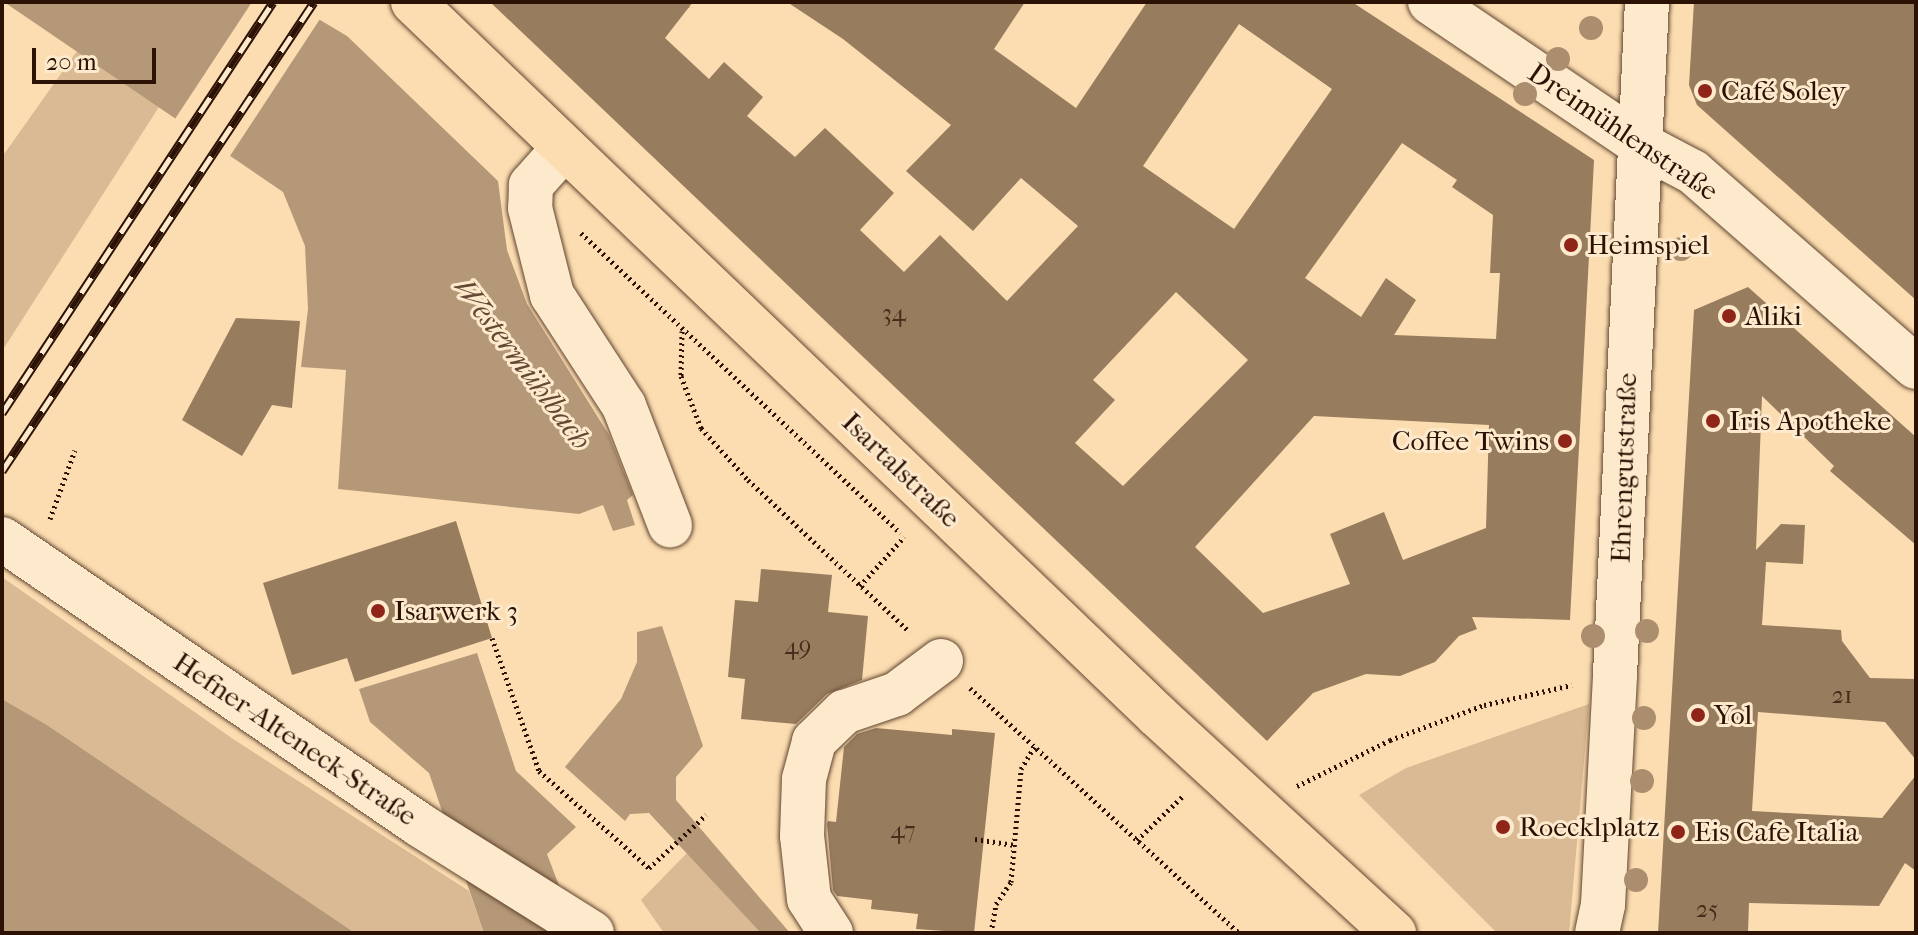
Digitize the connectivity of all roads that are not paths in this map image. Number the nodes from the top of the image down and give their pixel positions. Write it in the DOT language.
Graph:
graph roads {
  1 [pos="413,2"];
  2 [pos="1430,2"];
  3 [pos="1647,2"];
  4 [pos="1638,143"];
  5 [pos="564,148"];
  6 [pos="1916,367"];
  7 [pos="670,525"];
  8 [pos="18,550"];
  9 [pos="941,661"];
  10 [pos="590,932"];
  11 [pos="831,933"];
  12 [pos="1394,933"];
  13 [pos="1597,933"];
  1 -- 5 [label="main road, Isartalstraße"];
  2 -- 4 [label="street, Dreimühlenstraße"];
  3 -- 4 [label="street, Ehrengutstraße"];
  4 -- 6 [label="street, Dreimühlenstraße"];
  4 -- 13 [label="street, Ehrengutstraße"];
  5 -- 7 [label="street"];
  5 -- 12 [label="main road, Isartalstraße"];
  8 -- 10 [label="street, Hefner-Alteneck-Straße"];
  9 -- 11 [label="street"];
}
